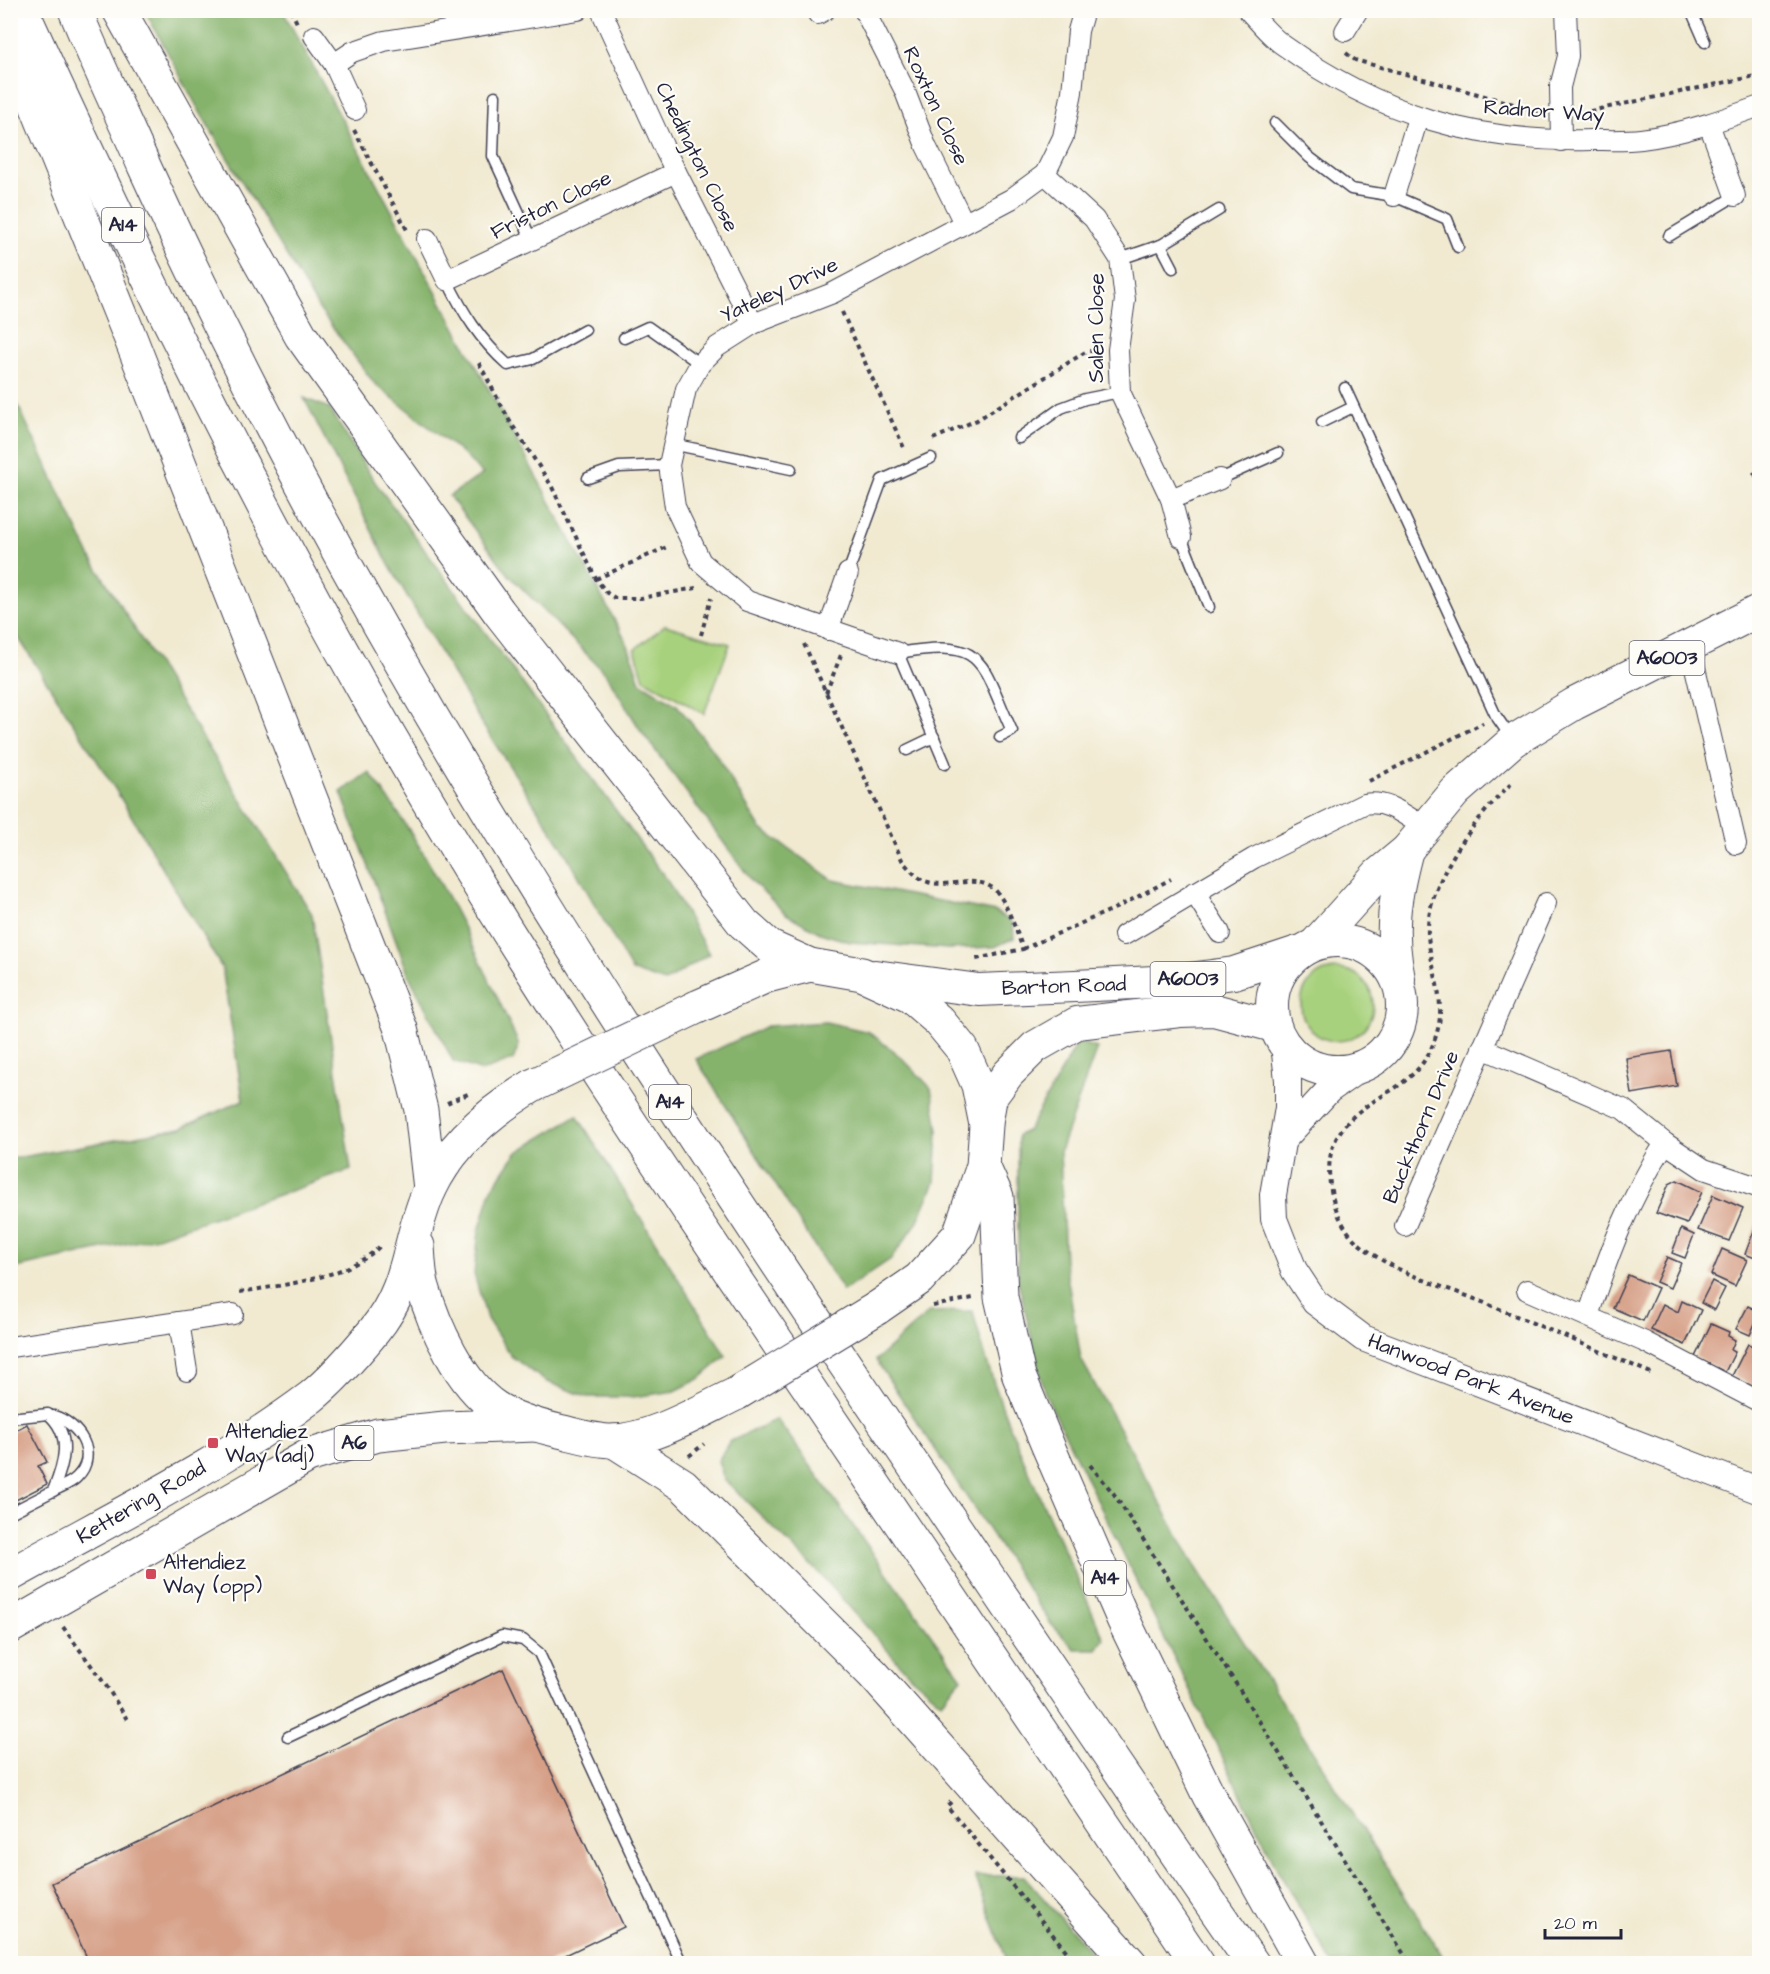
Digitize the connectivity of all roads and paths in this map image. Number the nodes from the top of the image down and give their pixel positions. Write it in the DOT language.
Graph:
graph roads {
  1 [pos="22,10"];
  2 [pos="75,10"];
  3 [pos="118,10"];
  4 [pos="578,10"];
  5 [pos="601,10"];
  6 [pos="864,10"];
  7 [pos="1084,10"];
  8 [pos="1248,10"];
  9 [pos="1358,10"];
  10 [pos="1566,10"];
  11 [pos="1691,10"];
  12 [pos="10,21"];
  13 [pos="1345,31"];
  14 [pos="314,36"];
  15 [pos="1705,42"];
  16 [pos="1342,51"];
  17 [pos="334,64"];
  18 [pos="1760,75"];
  19 [pos="495,96"];
  20 [pos="1760,106"];
  21 [pos="356,110"];
  22 [pos="1561,117"];
  23 [pos="1418,118"];
  24 [pos="1275,123"];
  25 [pos="1710,124"];
  26 [pos="1561,141"];
  27 [pos="676,172"];
  28 [pos="1046,174"];
  29 [pos="1394,196"];
  30 [pos="1735,196"];
  31 [pos="1219,210"];
  32 [pos="964,223"];
  33 [pos="1669,236"];
  34 [pos="427,239"];
  35 [pos="532,241"];
  36 [pos="1161,245"];
  37 [pos="1458,247"];
  38 [pos="1120,259"];
  39 [pos="1173,268"];
  40 [pos="447,280"];
  41 [pos="833,293"];
  42 [pos="753,324"];
  43 [pos="585,330"];
  44 [pos="624,338"];
  45 [pos="1118,350"];
  46 [pos="700,364"];
  47 [pos="1345,388"];
  48 [pos="1120,392"];
  49 [pos="1353,407"];
  50 [pos="1322,422"];
  51 [pos="1019,438"];
  52 [pos="926,442"];
  53 [pos="672,444"];
  54 [pos="916,447"];
  55 [pos="905,451"];
  56 [pos="1278,453"];
  57 [pos="897,455"];
  58 [pos="931,458"];
  59 [pos="669,465"];
  60 [pos="791,470"];
  61 [pos="588,478"];
  62 [pos="1220,479"];
  63 [pos="1172,499"];
  64 [pos="1181,537"];
  65 [pos="678,542"];
  66 [pos="848,573"];
  67 [pos="596,579"];
  68 [pos="713,589"];
  69 [pos="1209,608"];
  70 [pos="1760,610"];
  71 [pos="828,630"];
  72 [pos="701,635"];
  73 [pos="802,640"];
  74 [pos="845,646"];
  75 [pos="1689,646"];
  76 [pos="898,653"];
  77 [pos="826,693"];
  78 [pos="1505,729"];
  79 [pos="1000,737"];
  80 [pos="934,738"];
  81 [pos="908,750"];
  82 [pos="945,764"];
  83 [pos="1517,778"];
  84 [pos="1358,786"];
  85 [pos="1416,839"];
  86 [pos="1736,844"];
  87 [pos="1194,892"];
  88 [pos="1546,903"];
  89 [pos="1220,933"];
  90 [pos="1124,935"];
  91 [pos="1307,948"];
  92 [pos="971,959"];
  93 [pos="810,965"];
  94 [pos="862,974"];
  95 [pos="1401,992"];
  96 [pos="1279,1035"];
  97 [pos="1482,1048"];
  98 [pos="1362,1067"];
  99 [pos="986,1125"];
  100 [pos="1281,1143"];
  101 [pos="1665,1143"];
  102 [pos="983,1166"];
  103 [pos="1760,1188"];
  104 [pos="430,1189"];
  105 [pos="1405,1226"];
  106 [pos="416,1231"];
  107 [pos="385,1237"];
  108 [pos="1527,1290"];
  109 [pos="234,1293"];
  110 [pos="1001,1297"];
  111 [pos="923,1308"];
  112 [pos="233,1314"];
  113 [pos="1588,1316"];
  114 [pos="179,1322"];
  115 [pos="10,1347"];
  116 [pos="187,1371"];
  117 [pos="1660,1377"];
  118 [pos="1760,1401"];
  119 [pos="48,1414"];
  120 [pos="10,1418"];
  121 [pos="535,1425"];
  122 [pos="614,1441"];
  123 [pos="1086,1460"];
  124 [pos="53,1491"];
  125 [pos="1760,1491"];
  126 [pos="10,1513"];
  127 [pos="10,1575"];
  128 [pos="63,1626"];
  129 [pos="10,1627"];
  130 [pos="128,1721"];
  131 [pos="288,1737"];
  132 [pos="947,1806"];
  133 [pos="682,1964"];
  134 [pos="1077,1964"];
  135 [pos="1131,1964"];
  136 [pos="1198,1964"];
  137 [pos="1253,1964"];
  138 [pos="1303,1964"];
  139 [pos="1410,1964"];
  1 -- 136 [label="highway, A14"];
  2 -- 137 [label="highway, A14"];
  3 -- 93 [label="highway"];
  4 -- 17 [label="street"];
  5 -- 27 [label="street, Chedington Close"];
  6 -- 32 [label="street, Roxton Close"];
  7 -- 28 [label="street, Yateley Drive"];
  8 -- 23 [label="street, Radnor Way"];
  9 -- 13 [label="street"];
  10 -- 22 [label="street"];
  11 -- 15 [label="lane"];
  12 -- 104 [label="highway"];
  14 -- 17 [label="street"];
  16 -- 22 [label="path"];
  17 -- 21 [label="street"];
  18 -- 22 [label="path"];
  19 -- 35 [label="lane"];
  20 -- 25 [label="street, Radnor Way"];
  22 -- 26 [label="street"];
  23 -- 26 [label="street, Radnor Way"];
  23 -- 29 [label="street"];
  24 -- 29 [label="lane"];
  25 -- 26 [label="street, Radnor Way"];
  25 -- 30 [label="street"];
  27 -- 35 [label="street, Friston Close"];
  27 -- 42 [label="street, Chedington Close"];
  28 -- 32 [label="street, Yateley Drive"];
  28 -- 38 [label="street, Salen Close"];
  29 -- 37 [label="lane"];
  30 -- 33 [label="lane"];
  31 -- 36 [label="lane"];
  32 -- 41 [label="street, Yateley Drive"];
  34 -- 40 [label="street"];
  35 -- 40 [label="street, Friston Close"];
  36 -- 38 [label="lane"];
  36 -- 39 [label="lane"];
  38 -- 45 [label="street, Salen Close"];
  40 -- 43 [label="lane"];
  41 -- 42 [label="street, Yateley Drive"];
  41 -- 55 [label="path"];
  42 -- 46 [label="street, Yateley Drive"];
  44 -- 46 [label="lane"];
  45 -- 48 [label="street, Salen Close"];
  45 -- 52 [label="path"];
  46 -- 53 [label="street, Yateley Drive"];
  47 -- 49 [label="lane"];
  48 -- 51 [label="lane"];
  48 -- 63 [label="street, Salen Close"];
  49 -- 50 [label="lane"];
  49 -- 78 [label="lane"];
  53 -- 59 [label="street, Yateley Drive"];
  53 -- 60 [label="lane"];
  54 -- 55 [label="path"];
  55 -- 57 [label="path"];
  56 -- 62 [label="lane"];
  58 -- 66 [label="lane"];
  59 -- 61 [label="lane"];
  59 -- 71 [label="street, Yateley Drive"];
  62 -- 63 [label="street"];
  63 -- 64 [label="street, Salen Close"];
  64 -- 69 [label="lane"];
  65 -- 67 [label="path"];
  66 -- 71 [label="street"];
  68 -- 72 [label="path"];
  70 -- 75 [label="main road, Barton Road / A6003"];
  71 -- 76 [label="street, Yateley Drive"];
  73 -- 77 [label="path"];
  74 -- 77 [label="path"];
  75 -- 78 [label="main road, Barton Road / A6003"];
  75 -- 86 [label="street"];
  76 -- 79 [label="lane"];
  76 -- 80 [label="lane"];
  77 -- 92 [label="path"];
  78 -- 84 [label="path"];
  78 -- 85 [label="main road, Barton Road / A6003"];
  80 -- 81 [label="lane"];
  80 -- 82 [label="lane"];
  83 -- 117 [label="path"];
  85 -- 87 [label="street"];
  85 -- 91 [label="main road, Barton Road / A6003"];
  85 -- 95 [label="main road, Barton Road / A6003"];
  87 -- 89 [label="street"];
  87 -- 90 [label="street"];
  88 -- 97 [label="street, Buckthorn Drive"];
  91 -- 94 [label="main road, Barton Road / A6003"];
  91 -- 95 [label="main road"];
  91 -- 96 [label="main road"];
  93 -- 94 [label="highway"];
  93 -- 104 [label="highway, bridge"];
  94 -- 99 [label="highway"];
  95 -- 98 [label="main road"];
  96 -- 98 [label="main road"];
  96 -- 99 [label="main road, Barton Road / A6003"];
  96 -- 100 [label="street, Hanwood Park Avenue"];
  97 -- 101 [label="street, Buckthorn Drive"];
  97 -- 105 [label="street, Buckthorn Drive"];
  98 -- 100 [label="street"];
  99 -- 102 [label="highway"];
  100 -- 125 [label="street, Hanwood Park Avenue"];
  101 -- 103 [label="street, Buckthorn Drive"];
  101 -- 113 [label="street"];
  102 -- 110 [label="highway, A14"];
  102 -- 122 [label="highway, bridge"];
  104 -- 106 [label="highway, Kettering Road"];
  106 -- 121 [label="highway"];
  106 -- 127 [label="highway, Kettering Road"];
  107 -- 109 [label="path"];
  108 -- 113 [label="street"];
  110 -- 111 [label="path"];
  110 -- 138 [label="highway, A14"];
  112 -- 114 [label="street"];
  113 -- 118 [label="street"];
  114 -- 115 [label="street"];
  114 -- 116 [label="street"];
  119 -- 120 [label="lane"];
  119 -- 124 [label="lane"];
  119 -- 124 [label="lane"];
  121 -- 122 [label="highway"];
  121 -- 129 [label="highway, Kettering Road / A6"];
  122 -- 135 [label="highway"];
  123 -- 139 [label="path"];
  124 -- 126 [label="lane"];
  128 -- 130 [label="path"];
  131 -- 133 [label="lane"];
  132 -- 134 [label="path"];
}
